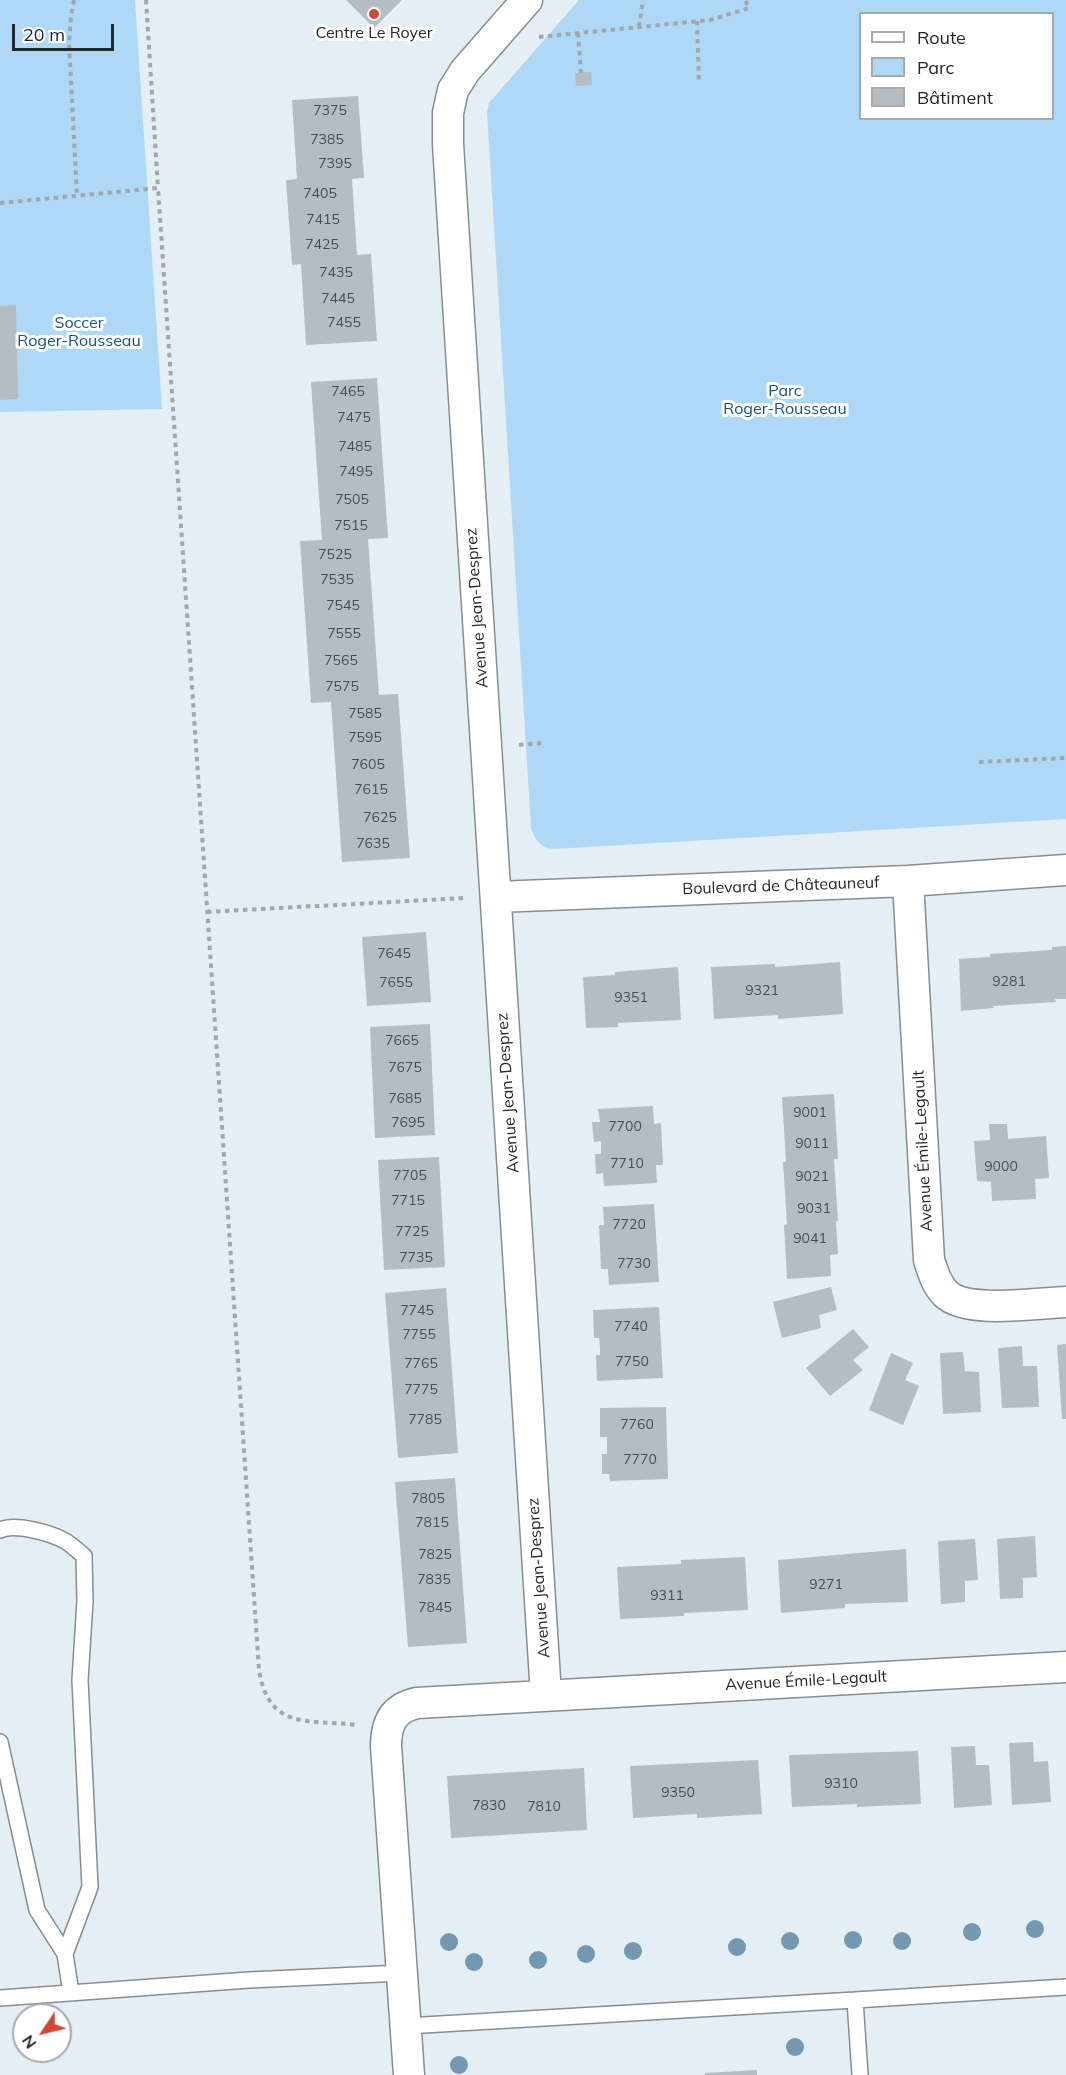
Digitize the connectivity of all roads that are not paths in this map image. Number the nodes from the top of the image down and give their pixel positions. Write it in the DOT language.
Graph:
graph roads {
  1 [pos="526,0"];
  2 [pos="1066,870"];
  3 [pos="908,881"];
  4 [pos="496,897"];
  5 [pos="1066,1302"];
  6 [pos="0,1530"];
  7 [pos="1066,1667"];
  8 [pos="546,1695"];
  9 [pos="0,1742"];
  10 [pos="65,1954"];
  11 [pos="402,1973"];
  12 [pos="1066,1987"];
  13 [pos="71,1993"];
  14 [pos="0,1998"];
  15 [pos="855,2000"];
  16 [pos="406,2026"];
  17 [pos="410,2075"];
  18 [pos="860,2075"];
  1 -- 4 [label="street, Avenue Jean-Desprez"];
  2 -- 3 [label="street, Boulevard de Châteauneuf"];
  3 -- 4 [label="street, Boulevard de Châteauneuf"];
  3 -- 5 [label="street, Avenue Émile-Legault"];
  4 -- 8 [label="street, Avenue Jean-Desprez"];
  6 -- 10 [label="lane"];
  7 -- 8 [label="street, Avenue Émile-Legault"];
  8 -- 11 [label="street"];
  9 -- 10 [label="lane"];
  10 -- 13 [label="lane"];
  11 -- 13 [label="lane"];
  11 -- 16 [label="street"];
  12 -- 15 [label="lane"];
  13 -- 14 [label="lane"];
  15 -- 16 [label="lane"];
  15 -- 18 [label="lane"];
  16 -- 17 [label="street"];
}
